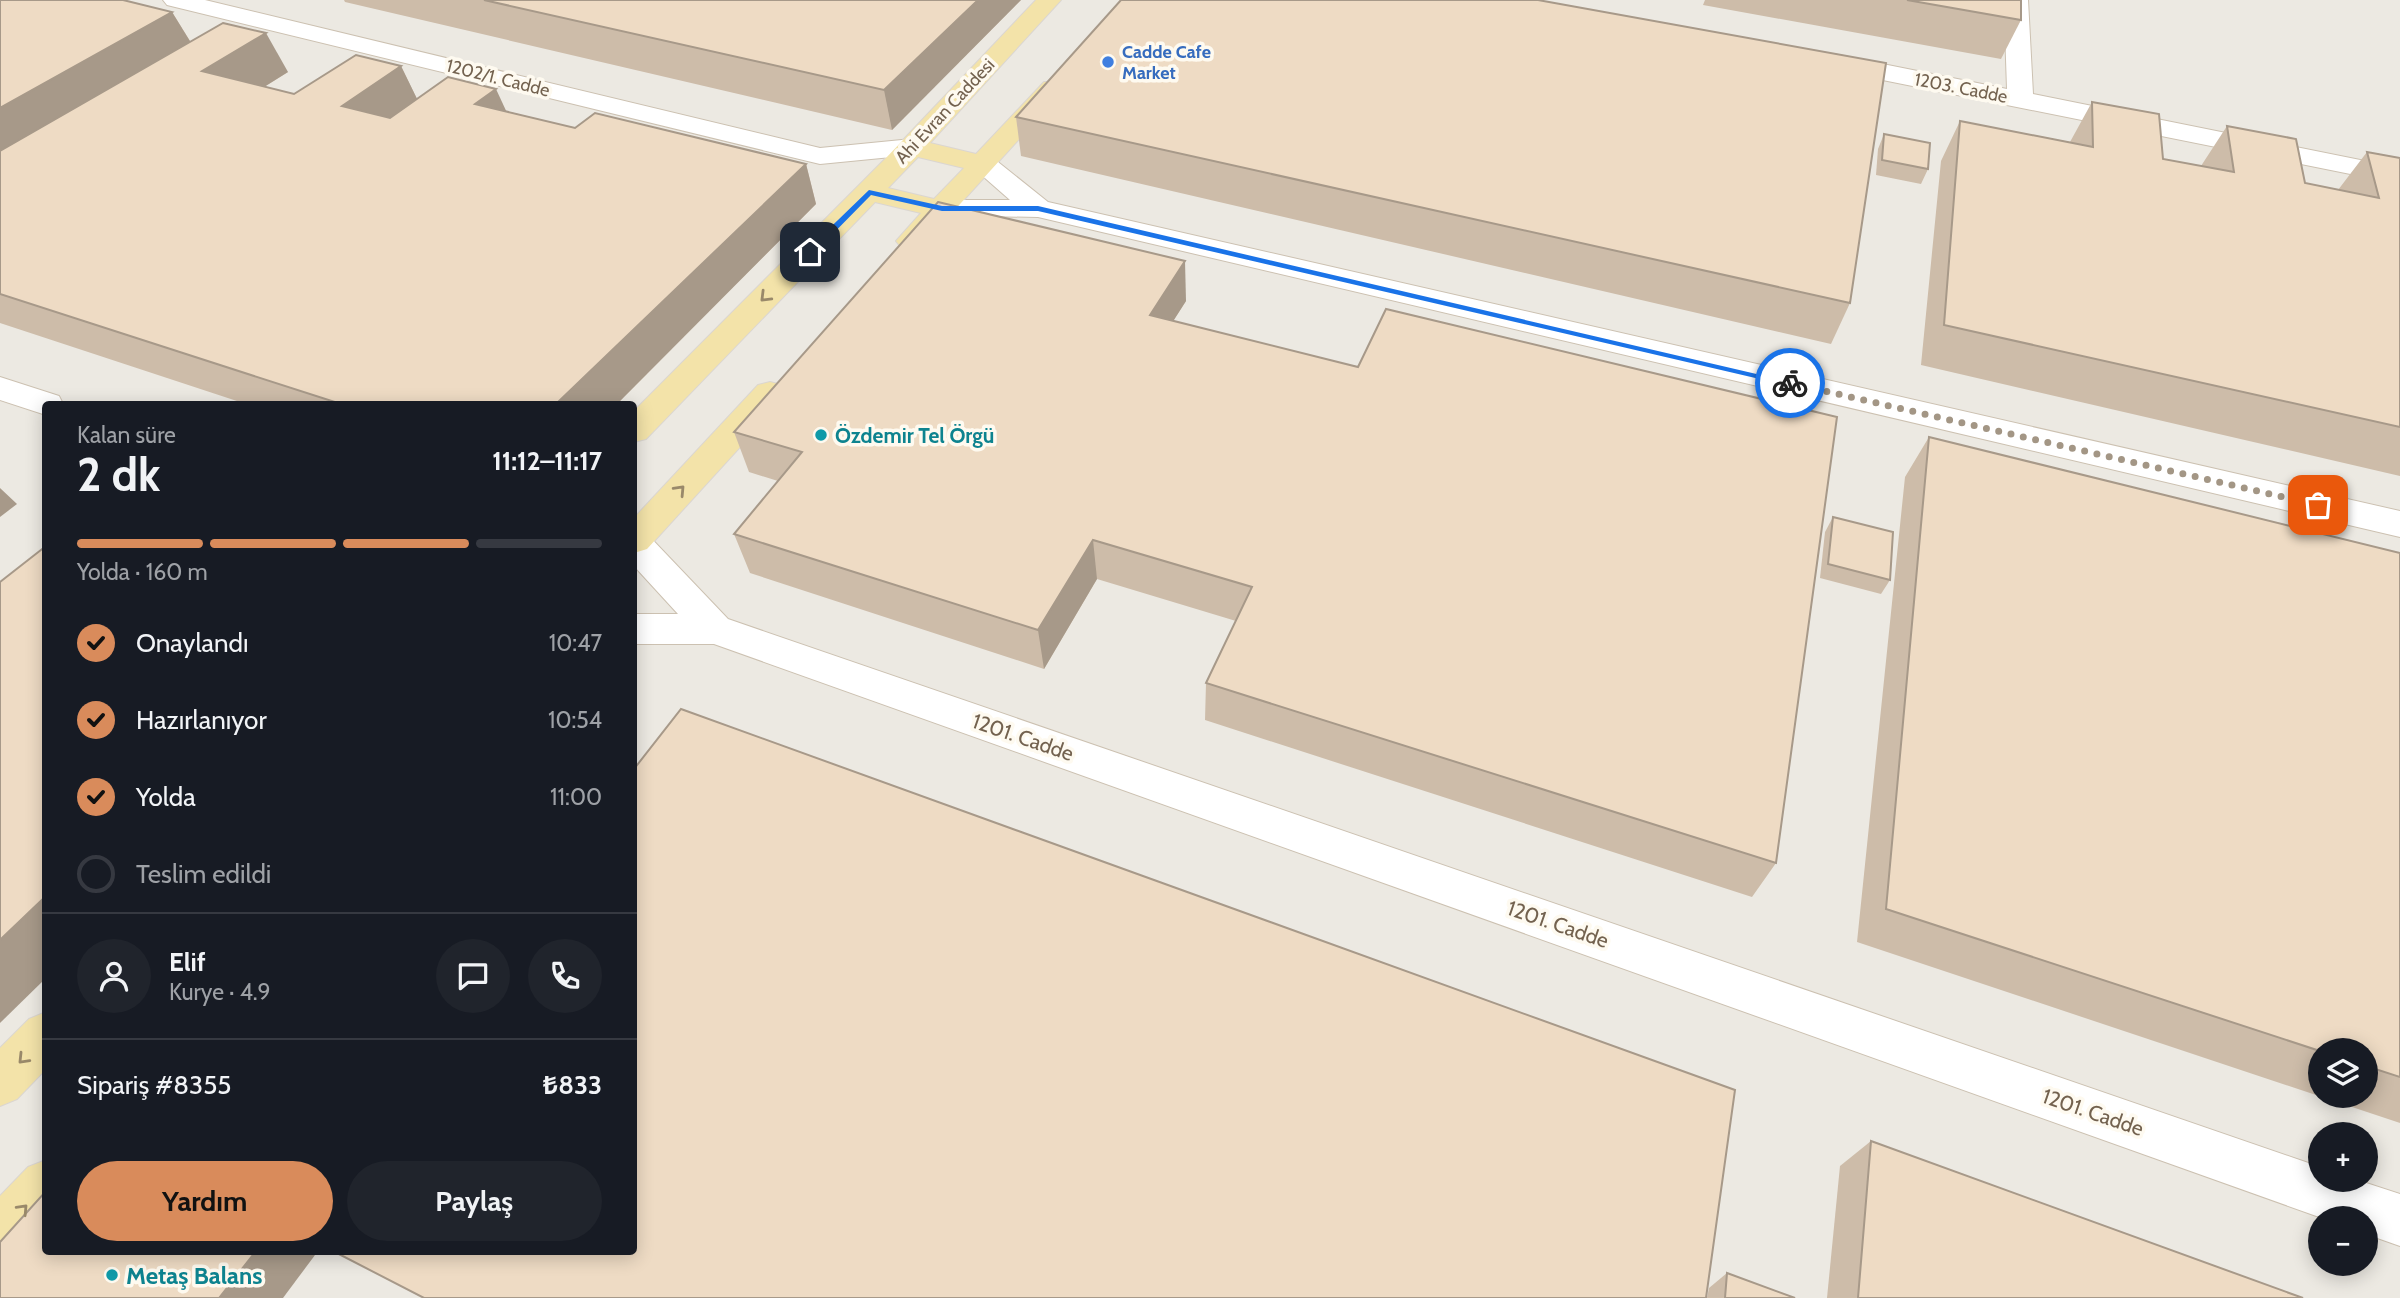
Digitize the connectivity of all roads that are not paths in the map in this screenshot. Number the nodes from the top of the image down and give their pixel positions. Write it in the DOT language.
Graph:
graph roads {
  1 [pos="175,0"];
  2 [pos="1049,0"];
  3 [pos="2017,0"];
  4 [pos="1805,57"];
  5 [pos="1076,62"];
  6 [pos="2020,100"];
  7 [pos="912,147"];
  8 [pos="820,156"];
  9 [pos="983,164"];
  10 [pos="2400,176"];
  11 [pos="869,192"];
  12 [pos="1038,208"];
  13 [pos="942,209"];
  14 [pos="895,259"];
  15 [pos="792,370"];
  16 [pos="0,388"];
  17 [pos="42,402"];
  18 [pos="637,428"];
  19 [pos="2400,524"];
  20 [pos="637,538"];
  21 [pos="637,544"];
  22 [pos="637,629"];
  23 [pos="715,629"];
  24 [pos="42,1039"];
  25 [pos="0,1082"];
  26 [pos="42,1189"];
  27 [pos="2400,1220"];
  28 [pos="0,1234"];
  1 -- 8 [label="street, 1202/1. Cadde"];
  2 -- 7 [label="main road, Ahi Evran Caddesi"];
  3 -- 6 [label="street"];
  4 -- 6 [label="street, 1203. Cadde"];
  5 -- 9 [label="main road"];
  6 -- 10 [label="street, 1203. Cadde"];
  7 -- 8 [label="street, 1202/1. Cadde"];
  7 -- 9 [label="main road, 1202/1. Cadde"];
  7 -- 11 [label="main road, Ahi Evran Caddesi"];
  8 -- 11 [label="street, 1202/1. Cadde"];
  9 -- 12 [label="street, 1202/1. Cadde"];
  9 -- 13 [label="main road"];
  11 -- 13 [label="main road, 1202/1. Cadde"];
  11 -- 18 [label="main road, Ahi Evran Caddesi, one-way"];
  12 -- 13 [label="street, 1202/1. Cadde"];
  12 -- 19 [label="street, 1202/1. Cadde"];
  13 -- 14 [label="main road"];
  20 -- 15 [label="main road, one-way"];
  16 -- 17 [label="street"];
  21 -- 23 [label="street, 1201. Cadde"];
  22 -- 23 [label="street, 1201. Cadde"];
  23 -- 27 [label="street, 1201. Cadde"];
  24 -- 25 [label="main road, one-way"];
  28 -- 26 [label="main road, one-way"];
}
